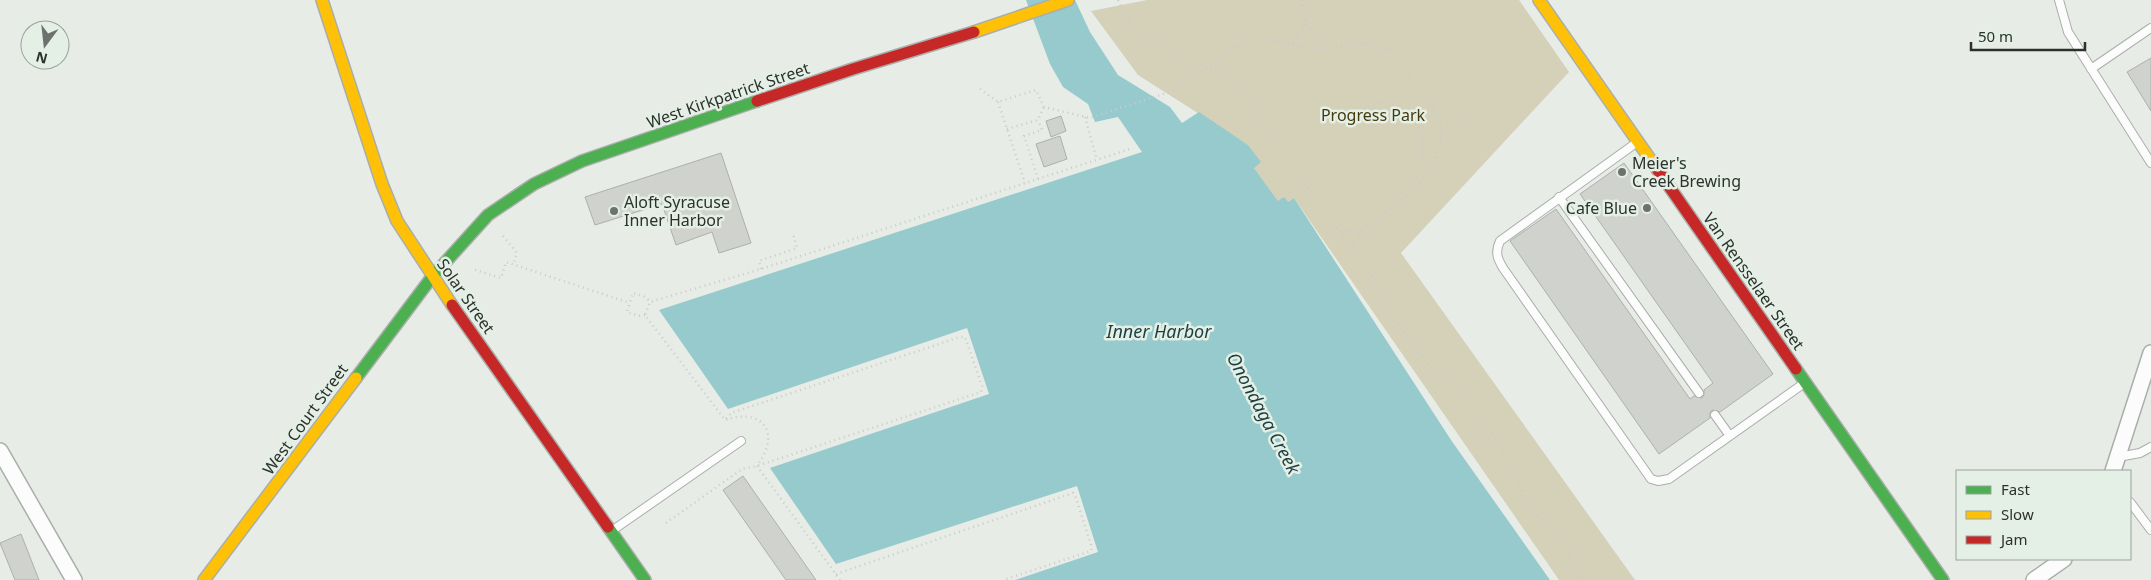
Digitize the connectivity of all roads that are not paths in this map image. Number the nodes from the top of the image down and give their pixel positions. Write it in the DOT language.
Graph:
graph roads {
  1 [pos="322,0"];
  2 [pos="1068,0"];
  3 [pos="1539,0"];
  4 [pos="2059,0"];
  5 [pos="2151,28"];
  6 [pos="2091,69"];
  7 [pos="1637,142"];
  8 [pos="2151,162"];
  9 [pos="1559,197"];
  10 [pos="432,277"];
  11 [pos="2151,353"];
  12 [pos="1805,382"];
  13 [pos="1699,393"];
  14 [pos="1715,415"];
  15 [pos="1730,436"];
  16 [pos="741,441"];
  17 [pos="2151,447"];
  18 [pos="0,451"];
  19 [pos="2116,464"];
  20 [pos="2131,503"];
  21 [pos="2151,530"];
  22 [pos="611,532"];
  23 [pos="2063,560"];
  24 [pos="74,580"];
  25 [pos="204,580"];
  26 [pos="645,580"];
  27 [pos="1944,580"];
  28 [pos="2034,580"];
  1 -- 10 [label="street, Solar Street"];
  2 -- 10 [label="street, West Kirkpatrick Street"];
  3 -- 7 [label="street, Van Rensselaer Street"];
  4 -- 6 [label="lane"];
  5 -- 6 [label="lane"];
  6 -- 8 [label="lane"];
  7 -- 9 [label="lane"];
  7 -- 12 [label="street, Van Rensselaer Street"];
  9 -- 13 [label="lane"];
  9 -- 15 [label="lane"];
  10 -- 22 [label="street, Solar Street"];
  10 -- 25 [label="street, West Court Street"];
  11 -- 19 [label="street"];
  12 -- 15 [label="lane"];
  12 -- 27 [label="street, Van Rensselaer Street"];
  14 -- 15 [label="lane"];
  16 -- 22 [label="lane"];
  17 -- 19 [label="lane"];
  18 -- 24 [label="street"];
  20 -- 21 [label="lane"];
  22 -- 26 [label="street, Solar Street"];
  23 -- 28 [label="street"];
}
